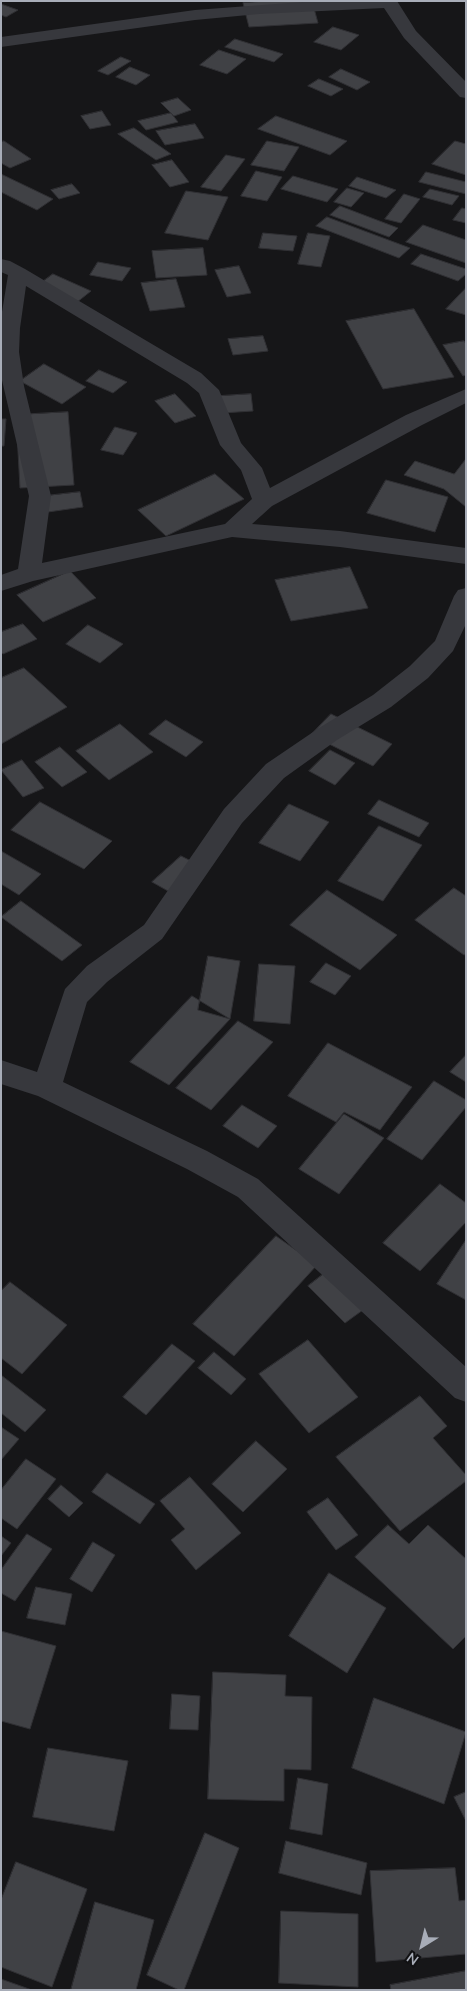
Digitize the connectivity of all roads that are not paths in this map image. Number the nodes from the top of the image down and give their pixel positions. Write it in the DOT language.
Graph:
graph roads {
  1 [pos="389,2"];
  2 [pos="1,42"];
  3 [pos="466,93"];
  4 [pos="10,269"];
  5 [pos="7,387"];
  6 [pos="466,394"];
  7 [pos="264,501"];
  8 [pos="232,530"];
  9 [pos="466,556"];
  10 [pos="29,574"];
  11 [pos="1,583"];
  12 [pos="466,596"];
  13 [pos="1,1072"];
  14 [pos="47,1088"];
  15 [pos="466,1388"];
  1 -- 2 [label="street"];
  1 -- 3 [label="street"];
  4 -- 5 [label="street"];
  4 -- 7 [label="street"];
  5 -- 10 [label="street"];
  6 -- 7 [label="street"];
  7 -- 8 [label="street"];
  8 -- 9 [label="street"];
  8 -- 10 [label="street"];
  10 -- 11 [label="street"];
  12 -- 14 [label="street"];
  13 -- 14 [label="street"];
  14 -- 15 [label="street"];
}
